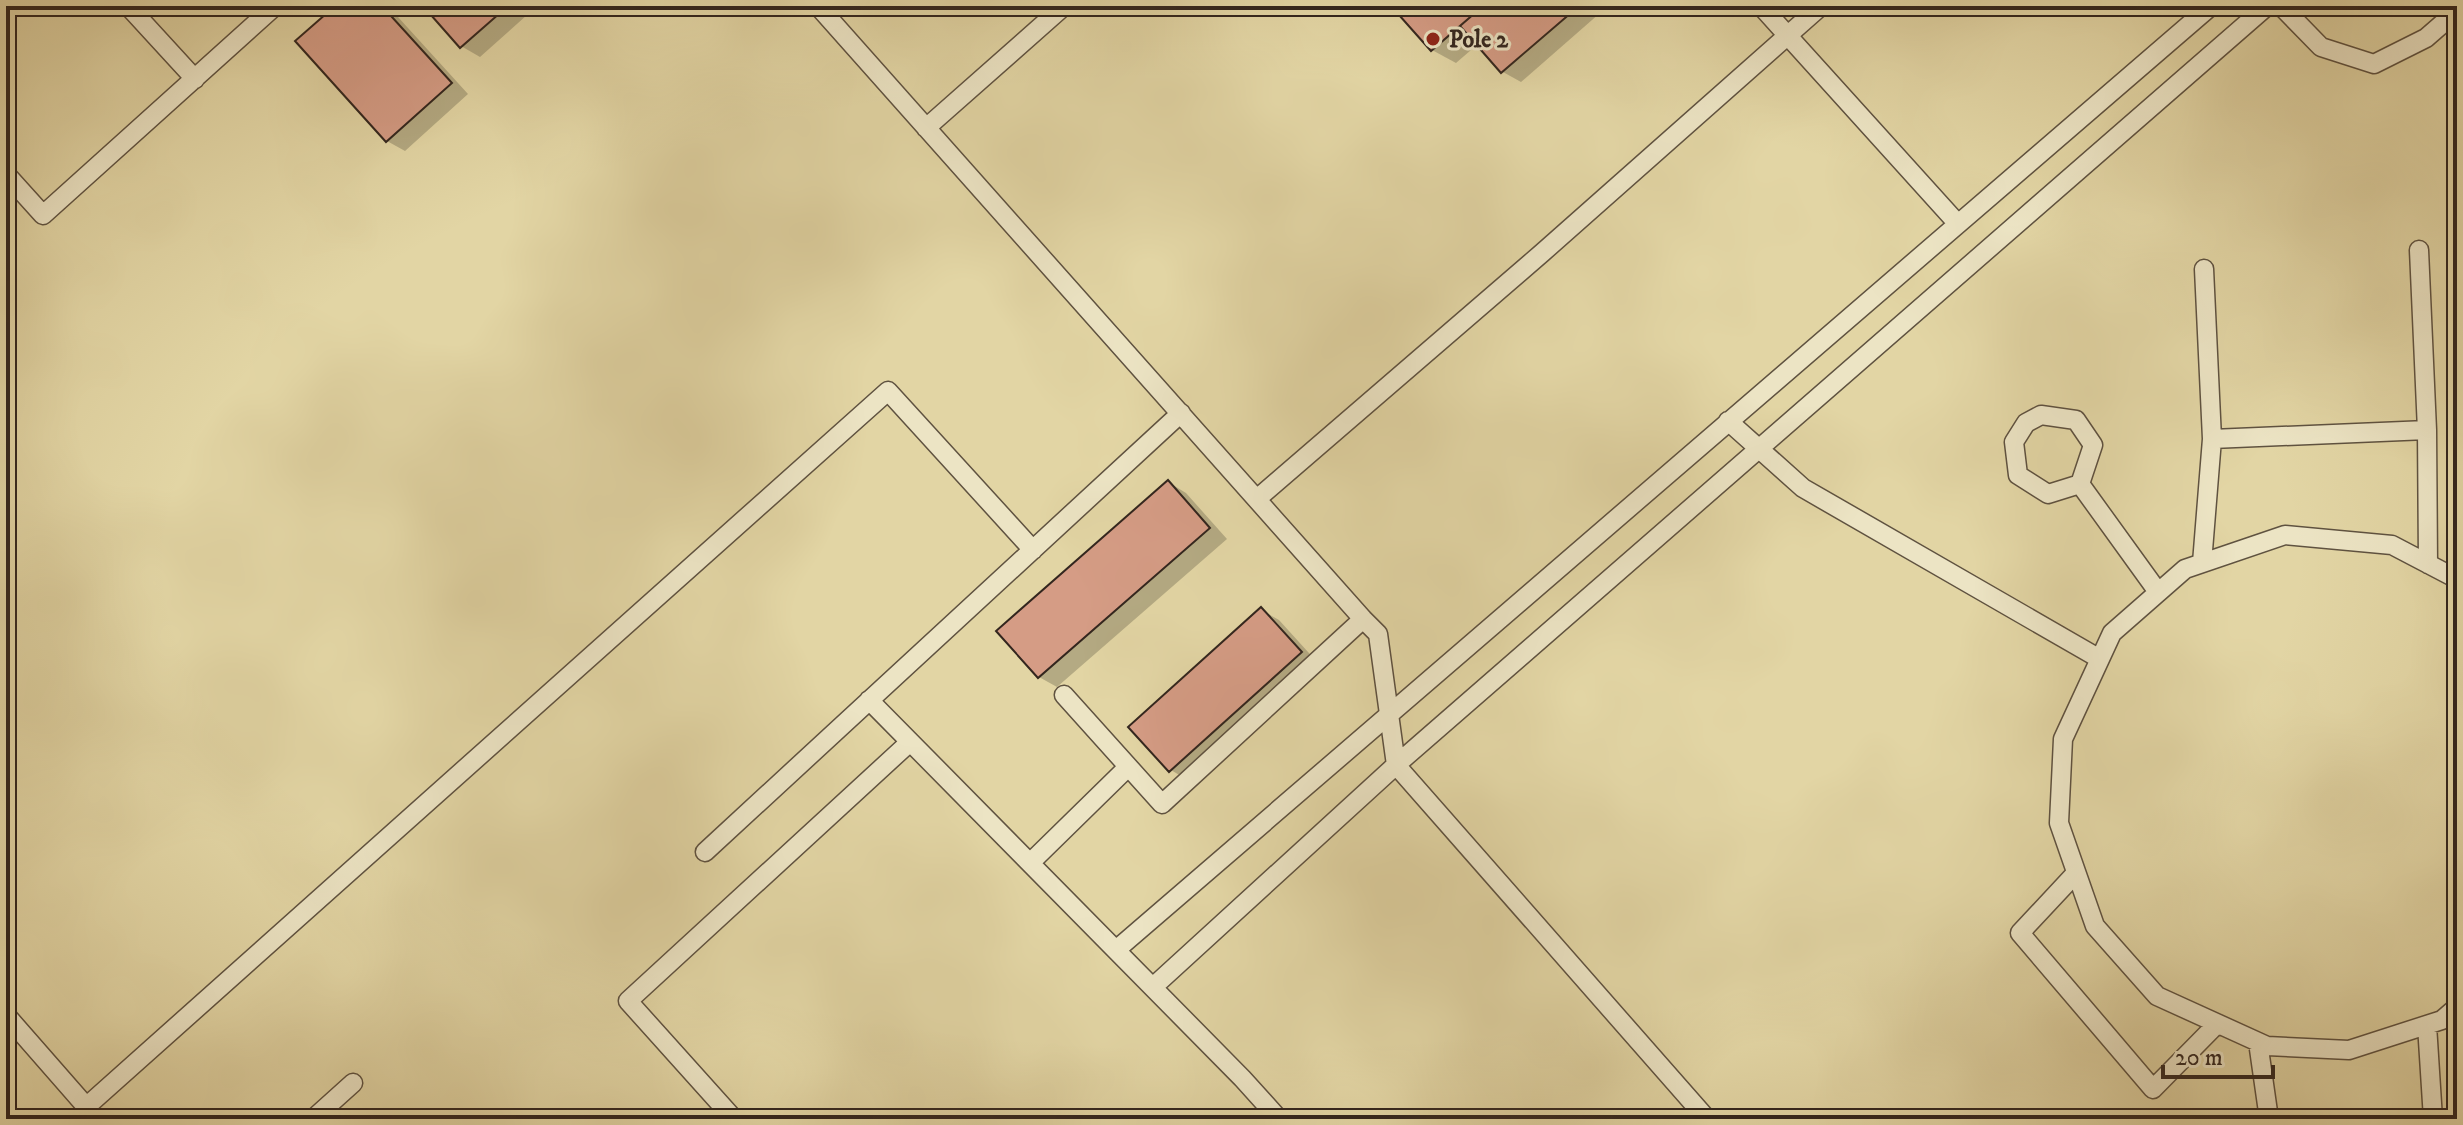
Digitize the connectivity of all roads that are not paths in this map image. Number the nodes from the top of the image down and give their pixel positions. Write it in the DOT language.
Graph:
graph roads {
  1 [pos="128,6"];
  2 [pos="275,6"];
  3 [pos="818,6"];
  4 [pos="1064,6"];
  5 [pos="1761,6"];
  6 [pos="1821,6"];
  7 [pos="2211,6"];
  8 [pos="2267,6"];
  9 [pos="2281,6"];
  10 [pos="2457,11"];
  11 [pos="1787,36"];
  12 [pos="195,79"];
  13 [pos="926,128"];
  14 [pos="6,174"];
  15 [pos="1958,224"];
  16 [pos="2419,250"];
  17 [pos="2204,269"];
  18 [pos="1181,413"];
  19 [pos="1728,421"];
  20 [pos="2427,430"];
  21 [pos="2212,439"];
  22 [pos="1759,449"];
  23 [pos="2080,484"];
  24 [pos="1258,498"];
  25 [pos="1033,550"];
  26 [pos="2202,563"];
  27 [pos="2428,564"];
  28 [pos="2457,579"];
  29 [pos="2158,592"];
  30 [pos="1363,619"];
  31 [pos="2100,659"];
  32 [pos="1064,695"];
  33 [pos="869,700"];
  34 [pos="1389,713"];
  35 [pos="910,742"];
  36 [pos="1396,765"];
  37 [pos="1128,767"];
  38 [pos="705,852"];
  39 [pos="1030,863"];
  40 [pos="2076,873"];
  41 [pos="1116,950"];
  42 [pos="1153,987"];
  43 [pos="2457,1007"];
  44 [pos="6,1015"];
  45 [pos="2217,1024"];
  46 [pos="2427,1025"];
  47 [pos="2258,1042"];
  48 [pos="353,1083"];
  49 [pos="92,1113"];
  50 [pos="313,1119"];
  51 [pos="734,1119"];
  52 [pos="1279,1119"];
  53 [pos="1707,1119"];
  54 [pos="2269,1119"];
  55 [pos="2433,1119"];
  1 -- 12 [label="lane"];
  2 -- 12 [label="lane"];
  3 -- 13 [label="lane"];
  4 -- 13 [label="lane"];
  5 -- 11 [label="lane"];
  6 -- 11 [label="lane"];
  7 -- 15 [label="lane"];
  8 -- 22 [label="lane"];
  9 -- 10 [label="lane"];
  11 -- 15 [label="lane"];
  11 -- 24 [label="lane"];
  12 -- 14 [label="lane"];
  13 -- 18 [label="lane"];
  15 -- 19 [label="lane"];
  16 -- 20 [label="lane"];
  17 -- 21 [label="lane"];
  18 -- 24 [label="lane"];
  18 -- 25 [label="lane"];
  19 -- 22 [label="lane"];
  19 -- 34 [label="lane"];
  20 -- 21 [label="lane"];
  20 -- 27 [label="lane"];
  21 -- 26 [label="lane"];
  22 -- 31 [label="lane"];
  22 -- 36 [label="lane"];
  23 -- 23 [label="lane"];
  23 -- 29 [label="lane"];
  24 -- 30 [label="lane"];
  25 -- 33 [label="lane"];
  25 -- 49 [label="lane"];
  26 -- 27 [label="lane"];
  26 -- 29 [label="lane"];
  27 -- 28 [label="lane"];
  29 -- 31 [label="lane"];
  30 -- 34 [label="lane"];
  30 -- 37 [label="lane"];
  31 -- 40 [label="lane"];
  32 -- 37 [label="lane"];
  33 -- 35 [label="lane"];
  33 -- 38 [label="lane"];
  34 -- 36 [label="lane"];
  34 -- 41 [label="lane"];
  35 -- 39 [label="lane"];
  35 -- 51 [label="lane"];
  36 -- 42 [label="lane"];
  36 -- 53 [label="lane"];
  37 -- 39 [label="lane"];
  39 -- 41 [label="lane"];
  40 -- 45 [label="lane"];
  40 -- 45 [label="lane"];
  41 -- 42 [label="lane"];
  42 -- 52 [label="lane"];
  43 -- 46 [label="lane"];
  44 -- 49 [label="lane"];
  45 -- 47 [label="lane"];
  46 -- 47 [label="lane"];
  46 -- 55 [label="lane"];
  47 -- 54 [label="lane"];
  48 -- 50 [label="lane"];
}
